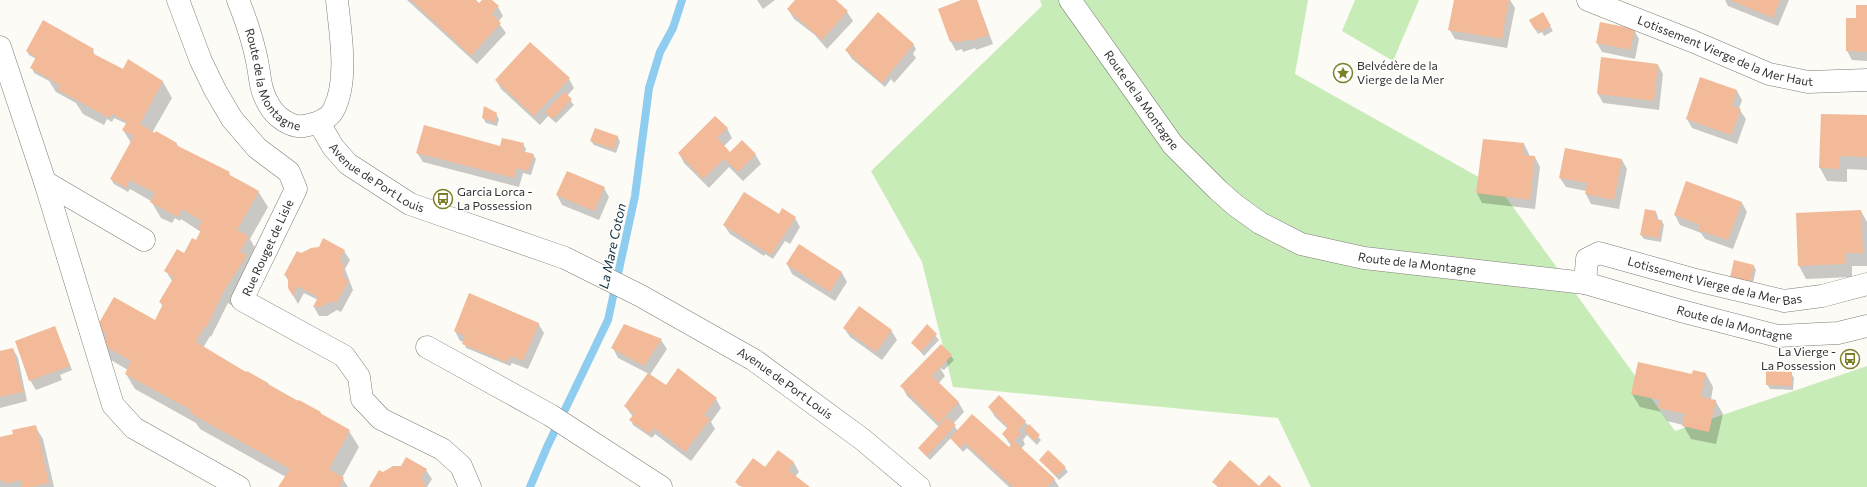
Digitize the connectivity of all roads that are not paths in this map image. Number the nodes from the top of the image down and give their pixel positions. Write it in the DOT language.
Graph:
graph roads {
  1 [pos="178,0"];
  2 [pos="238,0"];
  3 [pos="337,0"];
  4 [pos="1070,0"];
  5 [pos="1588,0"];
  6 [pos="0,47"];
  7 [pos="1867,80"];
  8 [pos="319,123"];
  9 [pos="45,182"];
  10 [pos="144,240"];
  11 [pos="1585,283"];
  12 [pos="1867,284"];
  13 [pos="1867,326"];
  14 [pos="427,347"];
  15 [pos="240,487"];
  16 [pos="470,487"];
  17 [pos="661,487"];
  18 [pos="919,487"];
  1 -- 16 [label="street, Rue Rouget de Lisle"];
  2 -- 8 [label="street, Route de la Montagne"];
  3 -- 8 [label="street, Route de la Montagne"];
  4 -- 11 [label="street, Route de la Montagne"];
  5 -- 7 [label="street, Lotissement Vierge de la Mer Haut"];
  6 -- 9 [label="street"];
  8 -- 18 [label="street, Avenue de Port Louis"];
  9 -- 10 [label="street"];
  9 -- 15 [label="street"];
  11 -- 12 [label="street, Lotissement Vierge de la Mer Bas"];
  11 -- 13 [label="street, Route de la Montagne"];
  14 -- 17 [label="street"];
}
